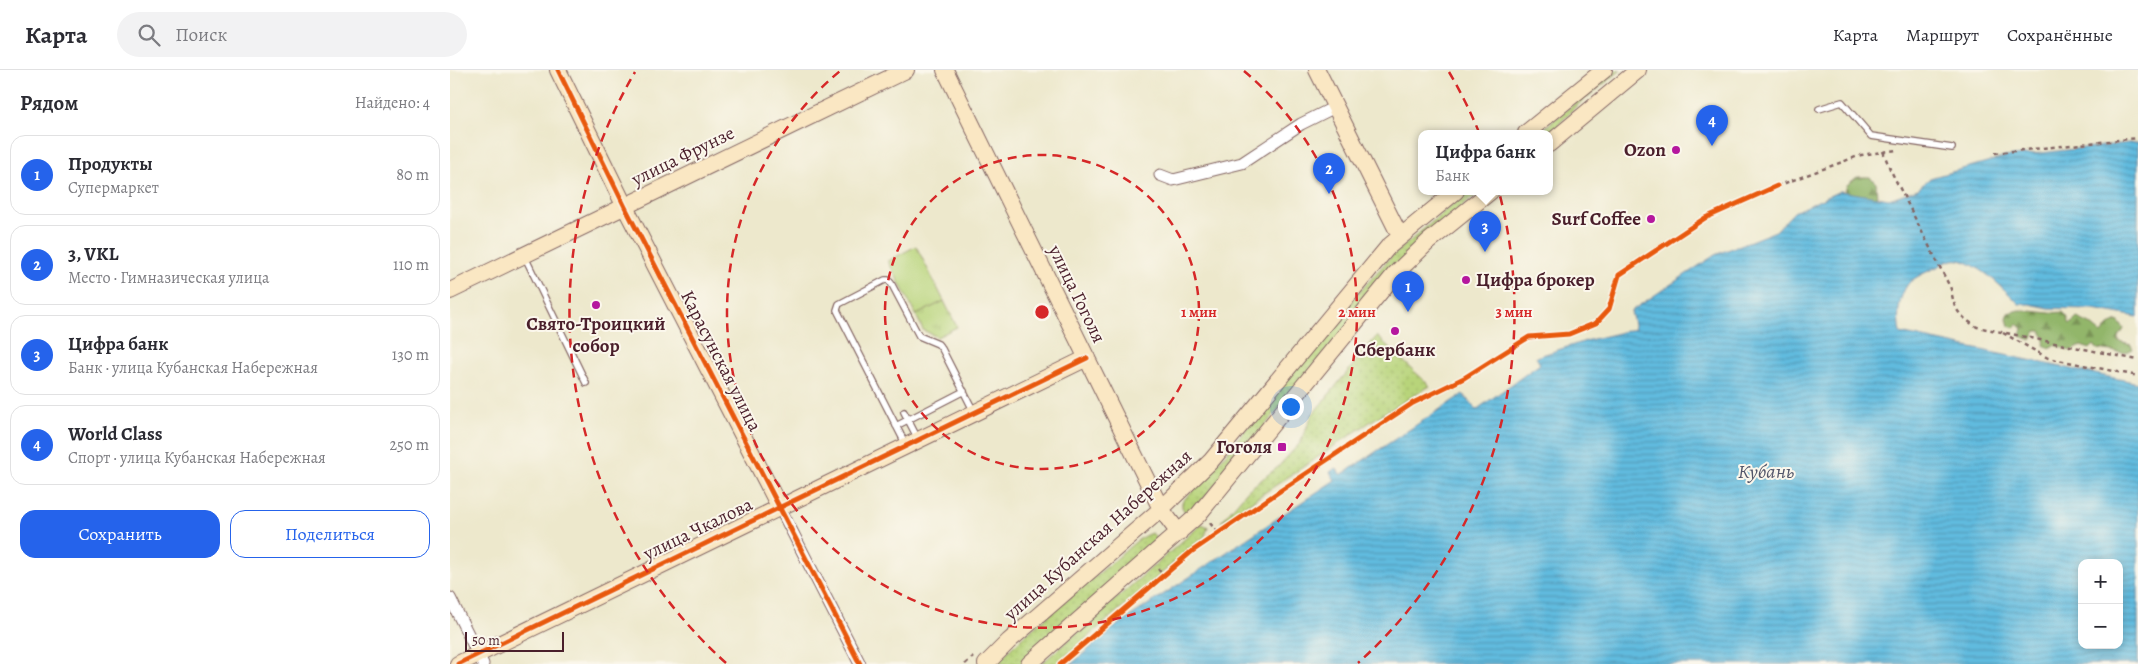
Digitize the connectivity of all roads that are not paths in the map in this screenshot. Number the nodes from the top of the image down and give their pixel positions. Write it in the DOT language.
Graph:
graph roads {
  1 [pos="558,70"];
  2 [pos="906,70"];
  3 [pos="945,70"];
  4 [pos="1317,70"];
  5 [pos="1604,70"];
  6 [pos="1638,70"];
  7 [pos="1335,107"];
  8 [pos="1819,109"];
  9 [pos="1530,130"];
  10 [pos="1553,141"];
  11 [pos="1952,148"];
  12 [pos="1160,175"];
  13 [pos="1451,195"];
  14 [pos="1485,195"];
  15 [pos="625,206"];
  16 [pos="1400,236"];
  17 [pos="525,255"];
  18 [pos="450,291"];
  19 [pos="1086,358"];
  20 [pos="586,383"];
  21 [pos="964,392"];
  22 [pos="904,412"];
  23 [pos="974,412"];
  24 [pos="908,420"];
  25 [pos="896,426"];
  26 [pos="912,442"];
  27 [pos="779,506"];
  28 [pos="1161,510"];
  29 [pos="1179,533"];
  30 [pos="450,598"];
  31 [pos="481,659"];
  32 [pos="458,664"];
  33 [pos="860,664"];
  34 [pos="986,664"];
  35 [pos="1030,664"];
  1 -- 15 [label="street, Карасунская улица"];
  2 -- 15 [label="street, улица Фрунзе"];
  3 -- 19 [label="street, улица Гоголя"];
  4 -- 7 [label="street"];
  5 -- 9 [label="street"];
  6 -- 10 [label="street"];
  7 -- 12 [label="street"];
  7 -- 16 [label="street"];
  8 -- 11 [label="lane"];
  13 -- 16 [label="street, улица Кубанская Набережная"];
  14 -- 29 [label="street"];
  15 -- 17 [label="street, улица Фрунзе"];
  15 -- 27 [label="street, Карасунская улица"];
  16 -- 28 [label="street, улица Кубанская Набережная"];
  17 -- 18 [label="street, улица Фрунзе"];
  17 -- 20 [label="lane"];
  19 -- 23 [label="street, улица Чкалова"];
  19 -- 28 [label="street, улица Гоголя"];
  21 -- 23 [label="lane"];
  21 -- 24 [label="lane"];
  21 -- 25 [label="lane"];
  22 -- 24 [label="lane"];
  23 -- 26 [label="street, улица Чкалова"];
  24 -- 25 [label="lane"];
  24 -- 26 [label="lane"];
  25 -- 26 [label="lane"];
  26 -- 27 [label="street, улица Чкалова"];
  27 -- 31 [label="street, улица Чкалова"];
  27 -- 33 [label="street, Карасунская улица"];
  28 -- 29 [label="street, улица Гоголя"];
  28 -- 34 [label="street, улица Кубанская Набережная"];
  29 -- 35 [label="street"];
  30 -- 31 [label="street"];
  31 -- 32 [label="street, улица Чкалова"];
}
